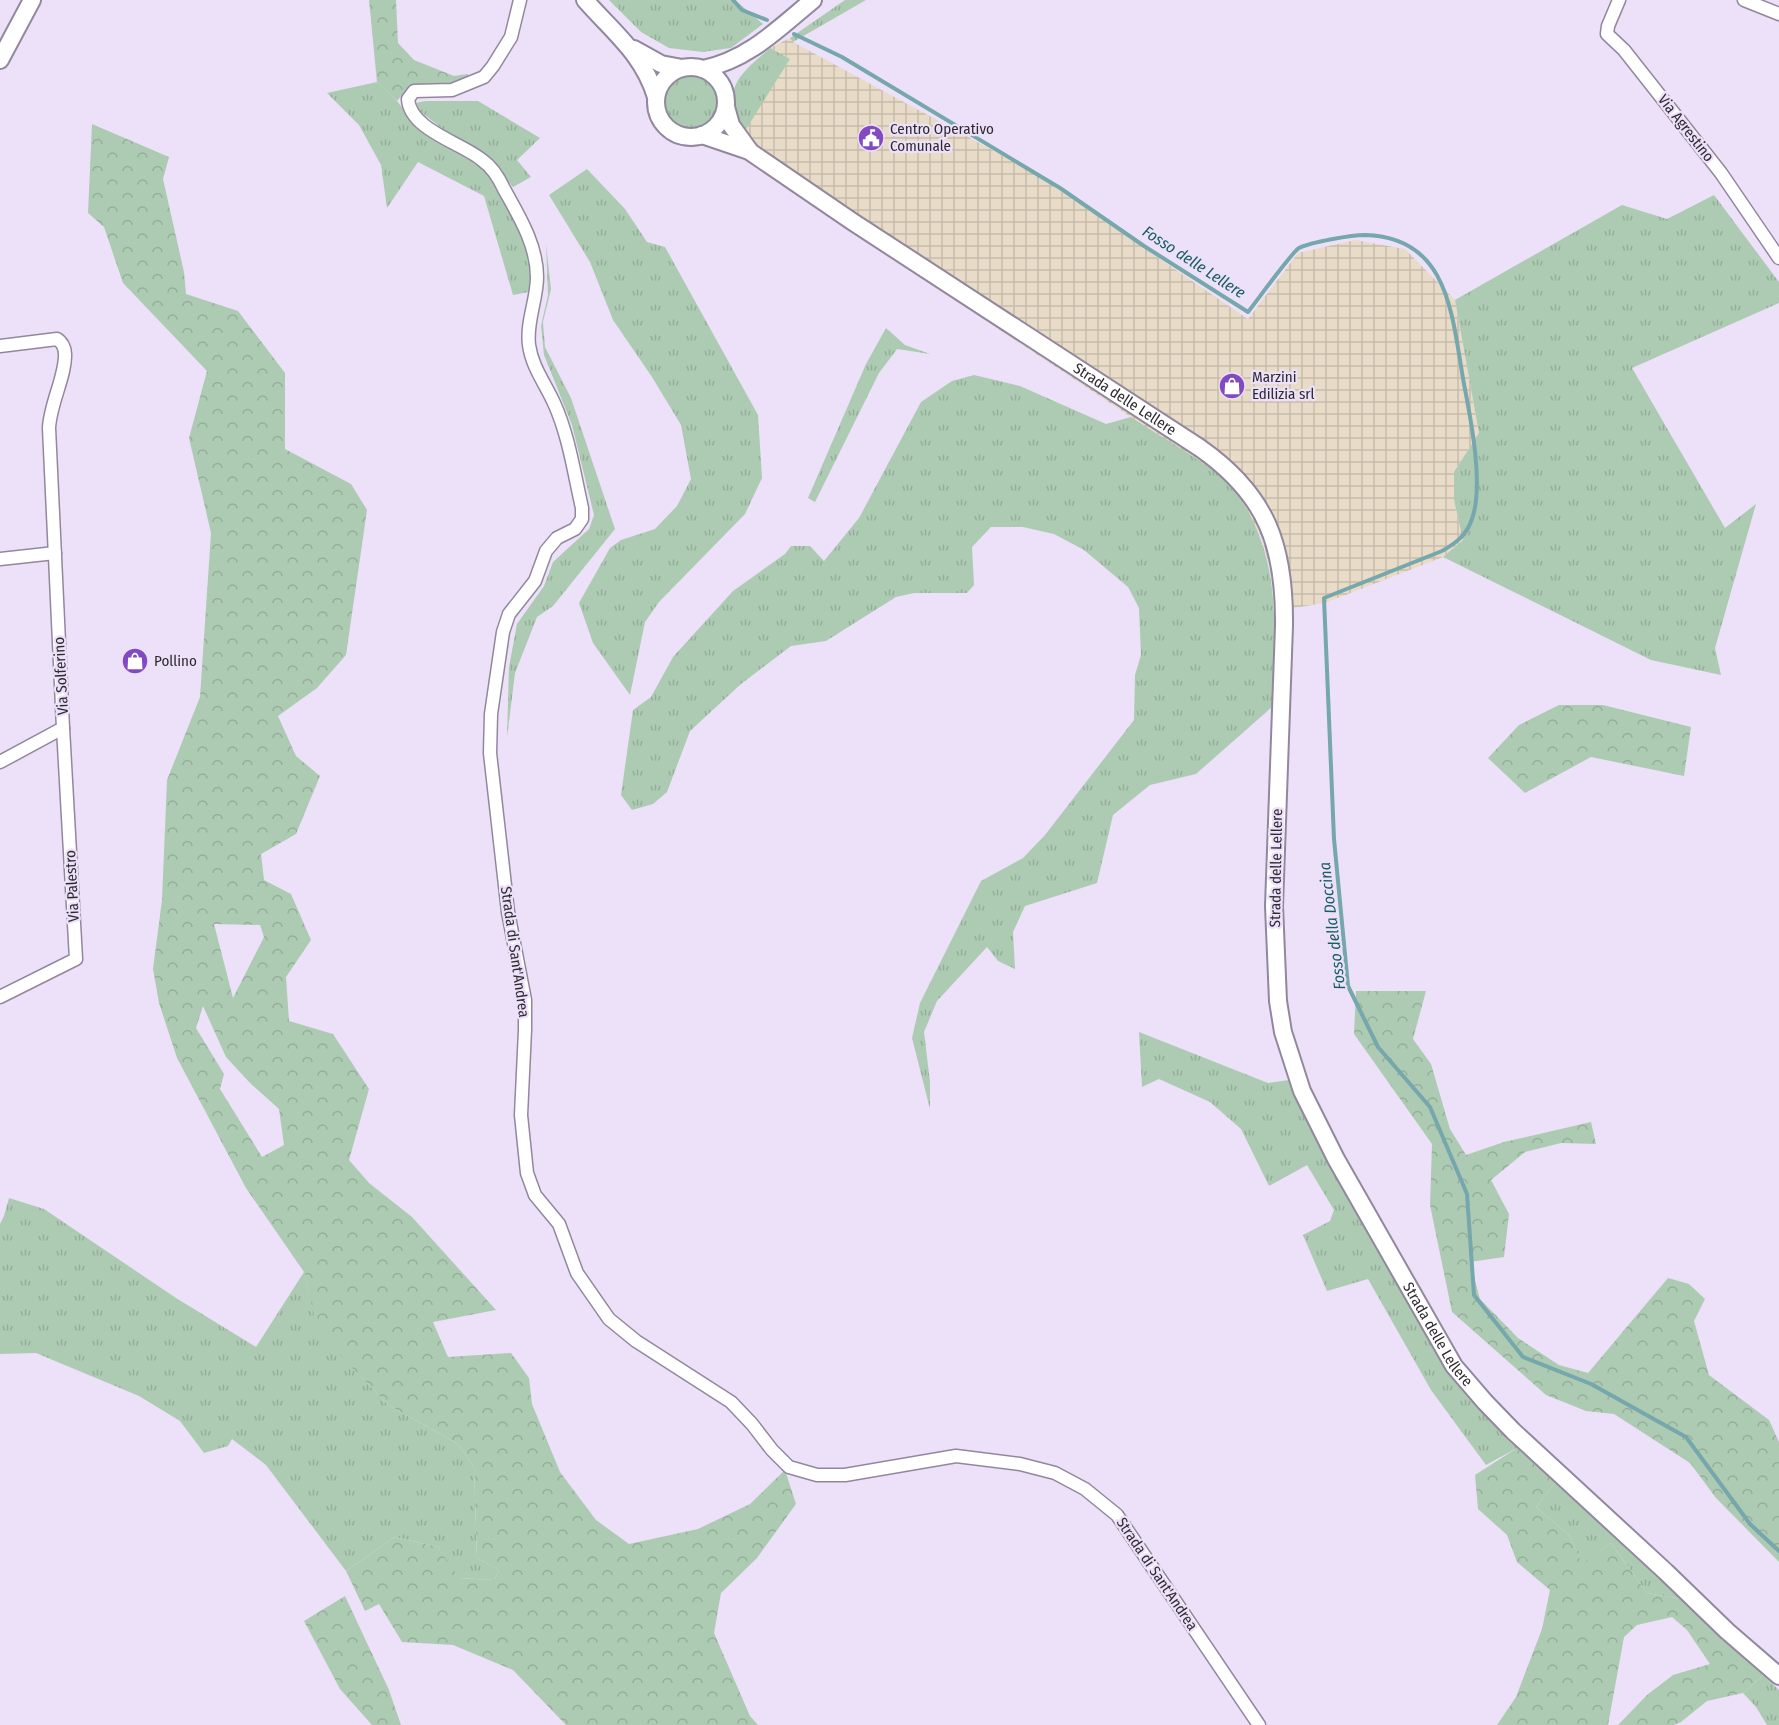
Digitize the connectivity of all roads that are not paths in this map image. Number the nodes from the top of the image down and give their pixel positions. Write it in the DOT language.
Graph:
graph roads {
  1 [pos="32,0"];
  2 [pos="520,0"];
  3 [pos="585,0"];
  4 [pos="813,0"];
  5 [pos="1619,0"];
  6 [pos="1744,0"];
  7 [pos="1779,14"];
  8 [pos="631,47"];
  9 [pos="749,52"];
  10 [pos="0,60"];
  11 [pos="682,68"];
  12 [pos="703,69"];
  13 [pos="656,97"];
  14 [pos="725,99"];
  15 [pos="702,135"];
  16 [pos="749,151"];
  17 [pos="1779,258"];
  18 [pos="0,346"];
  19 [pos="55,553"];
  20 [pos="0,559"];
  21 [pos="63,728"];
  22 [pos="0,762"];
  23 [pos="0,997"];
  24 [pos="1779,1676"];
  25 [pos="1259,1725"];
  1 -- 10 [label="street"];
  2 -- 25 [label="street, Strada di Sant'Andrea"];
  3 -- 8 [label="street"];
  4 -- 9 [label="street"];
  5 -- 17 [label="street, Via Agrestino"];
  6 -- 7 [label="street"];
  8 -- 11 [label="street"];
  8 -- 13 [label="street"];
  9 -- 12 [label="street"];
  9 -- 14 [label="street"];
  11 -- 12 [label="street"];
  11 -- 13 [label="street"];
  12 -- 14 [label="street"];
  13 -- 15 [label="street"];
  14 -- 15 [label="street"];
  14 -- 16 [label="street, Strada delle Lellere"];
  15 -- 16 [label="street, Strada delle Lellere"];
  16 -- 24 [label="street, Strada delle Lellere"];
  18 -- 19 [label="street, Via Solferino"];
  19 -- 20 [label="street"];
  19 -- 21 [label="street, Via Solferino"];
  21 -- 22 [label="street, Via Solferino"];
  21 -- 23 [label="street, Via Palestro"];
}
